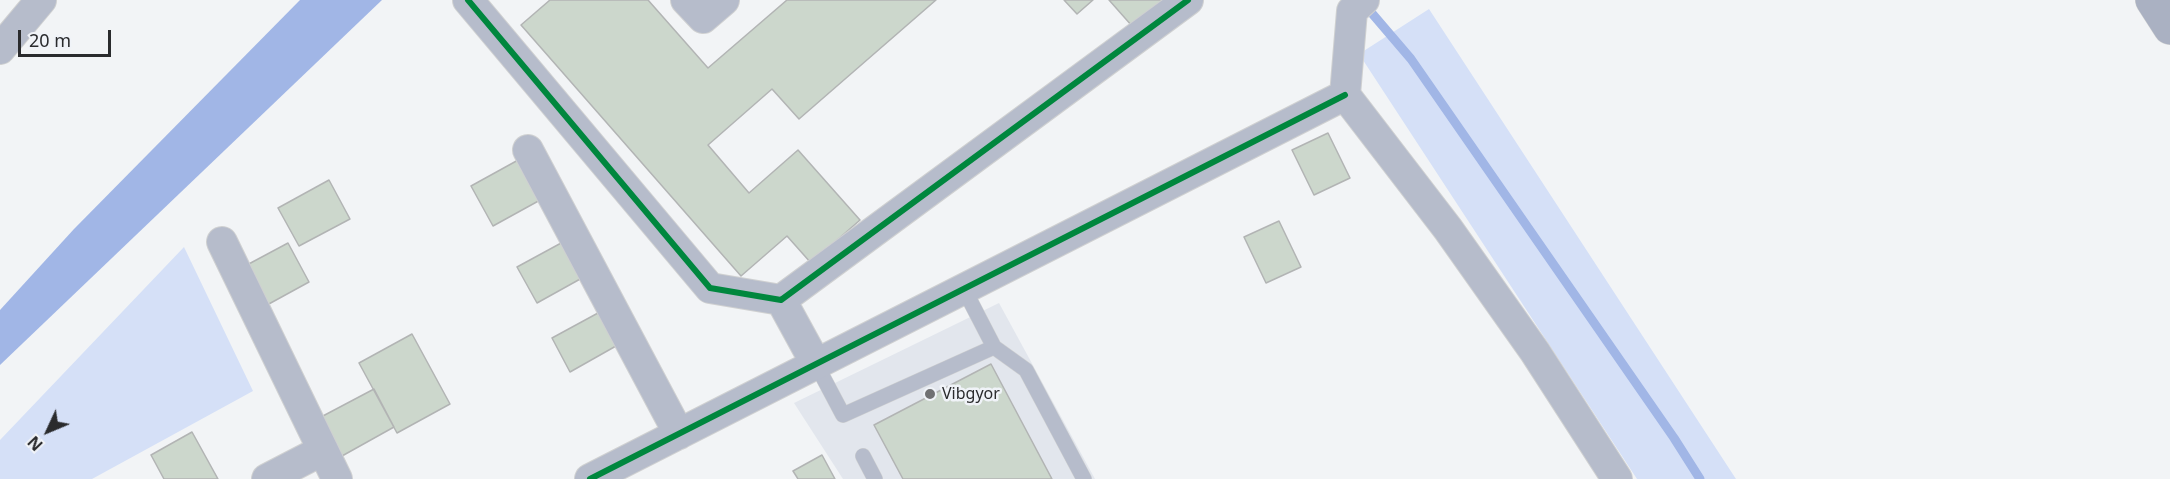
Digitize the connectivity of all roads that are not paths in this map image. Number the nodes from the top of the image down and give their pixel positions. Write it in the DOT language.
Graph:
graph roads {
  1 [pos="41,0"];
  2 [pos="468,0"];
  3 [pos="686,0"];
  4 [pos="724,0"];
  5 [pos="1188,0"];
  6 [pos="2152,0"];
  7 [pos="1358,5"];
  8 [pos="2170,28"];
  9 [pos="0,49"];
  10 [pos="1345,95"];
  11 [pos="528,150"];
  12 [pos="222,242"];
  13 [pos="964,289"];
  14 [pos="781,300"];
  15 [pos="994,347"];
  16 [pos="816,364"];
  17 [pos="679,434"];
  18 [pos="323,450"];
  19 [pos="863,456"];
  20 [pos="267,479"];
  21 [pos="337,479"];
  22 [pos="590,479"];
  23 [pos="875,479"];
  24 [pos="1083,479"];
  25 [pos="1617,479"];
  1 -- 9 [label="street"];
  2 -- 14 [label="street"];
  3 -- 4 [label="street"];
  5 -- 14 [label="street"];
  6 -- 8 [label="main road"];
  7 -- 10 [label="street"];
  10 -- 13 [label="street"];
  10 -- 25 [label="street"];
  11 -- 17 [label="street"];
  12 -- 18 [label="street"];
  13 -- 15 [label="lane"];
  13 -- 16 [label="street"];
  14 -- 16 [label="street"];
  15 -- 16 [label="lane"];
  15 -- 24 [label="lane"];
  16 -- 17 [label="street"];
  17 -- 22 [label="street"];
  18 -- 20 [label="street"];
  18 -- 21 [label="street"];
  19 -- 23 [label="lane"];
}
